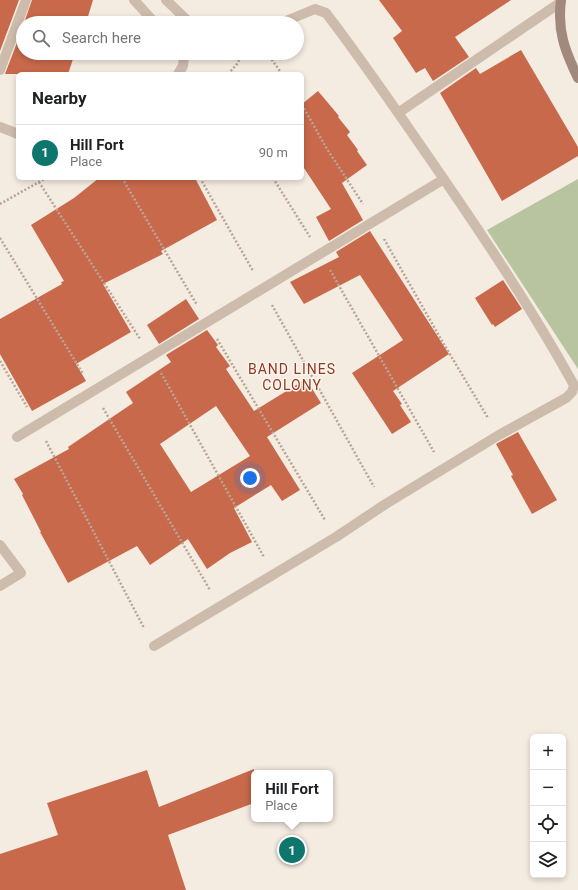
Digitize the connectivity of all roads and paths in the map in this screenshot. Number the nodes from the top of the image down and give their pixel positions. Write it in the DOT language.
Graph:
graph roads {
  1 [pos="26,0"];
  2 [pos="134,0"];
  3 [pos="166,0"];
  4 [pos="561,1"];
  5 [pos="20,16"];
  6 [pos="149,16"];
  7 [pos="183,16"];
  8 [pos="298,16"];
  9 [pos="16,27"];
  10 [pos="184,60"];
  11 [pos="239,60"];
  12 [pos="272,60"];
  13 [pos="0,70"];
  14 [pos="179,72"];
  15 [pos="230,72"];
  16 [pos="281,72"];
  17 [pos="578,78"];
  18 [pos="304,109"];
  19 [pos="398,113"];
  20 [pos="0,127"];
  21 [pos="16,133"];
  22 [pos="444,179"];
  23 [pos="42,180"];
  24 [pos="123,180"];
  25 [pos="201,180"];
  26 [pos="274,180"];
  27 [pos="0,204"];
  28 [pos="374,222"];
  29 [pos="0,238"];
  30 [pos="320,253"];
  31 [pos="262,288"];
  32 [pos="207,322"];
  33 [pos="0,360"];
  34 [pos="93,391"];
  35 [pos="37,425"];
  36 [pos="499,436"];
  37 [pos="17,438"];
  38 [pos="444,470"];
  39 [pos="384,505"];
  40 [pos="336,537"];
  41 [pos="0,545"];
  42 [pos="0,586"];
  43 [pos="219,606"];
  44 [pos="154,646"];
  1 -- 5 [label="street"];
  2 -- 6 [label="street"];
  3 -- 7 [label="street"];
  4 -- 17 [label="main road"];
  4 -- 19 [label="street"];
  8 -- 19 [label="street"];
  9 -- 13 [label="street"];
  10 -- 14 [label="street"];
  11 -- 15 [label="path"];
  12 -- 16 [label="path"];
  18 -- 28 [label="path"];
  19 -- 22 [label="street"];
  20 -- 21 [label="street"];
  22 -- 28 [label="street"];
  22 -- 36 [label="street"];
  23 -- 27 [label="path"];
  24 -- 32 [label="path"];
  25 -- 31 [label="path"];
  26 -- 30 [label="path"];
  28 -- 30 [label="street"];
  28 -- 36 [label="path"];
  29 -- 34 [label="path"];
  30 -- 31 [label="street"];
  30 -- 38 [label="path"];
  31 -- 32 [label="street"];
  31 -- 39 [label="path"];
  32 -- 34 [label="street"];
  32 -- 40 [label="path"];
  33 -- 35 [label="path"];
  34 -- 35 [label="street"];
  34 -- 43 [label="path"];
  35 -- 37 [label="street"];
  35 -- 44 [label="path"];
  36 -- 38 [label="street"];
  38 -- 39 [label="street"];
  39 -- 40 [label="street"];
  40 -- 43 [label="street"];
  41 -- 42 [label="street"];
  43 -- 44 [label="street"];
}
